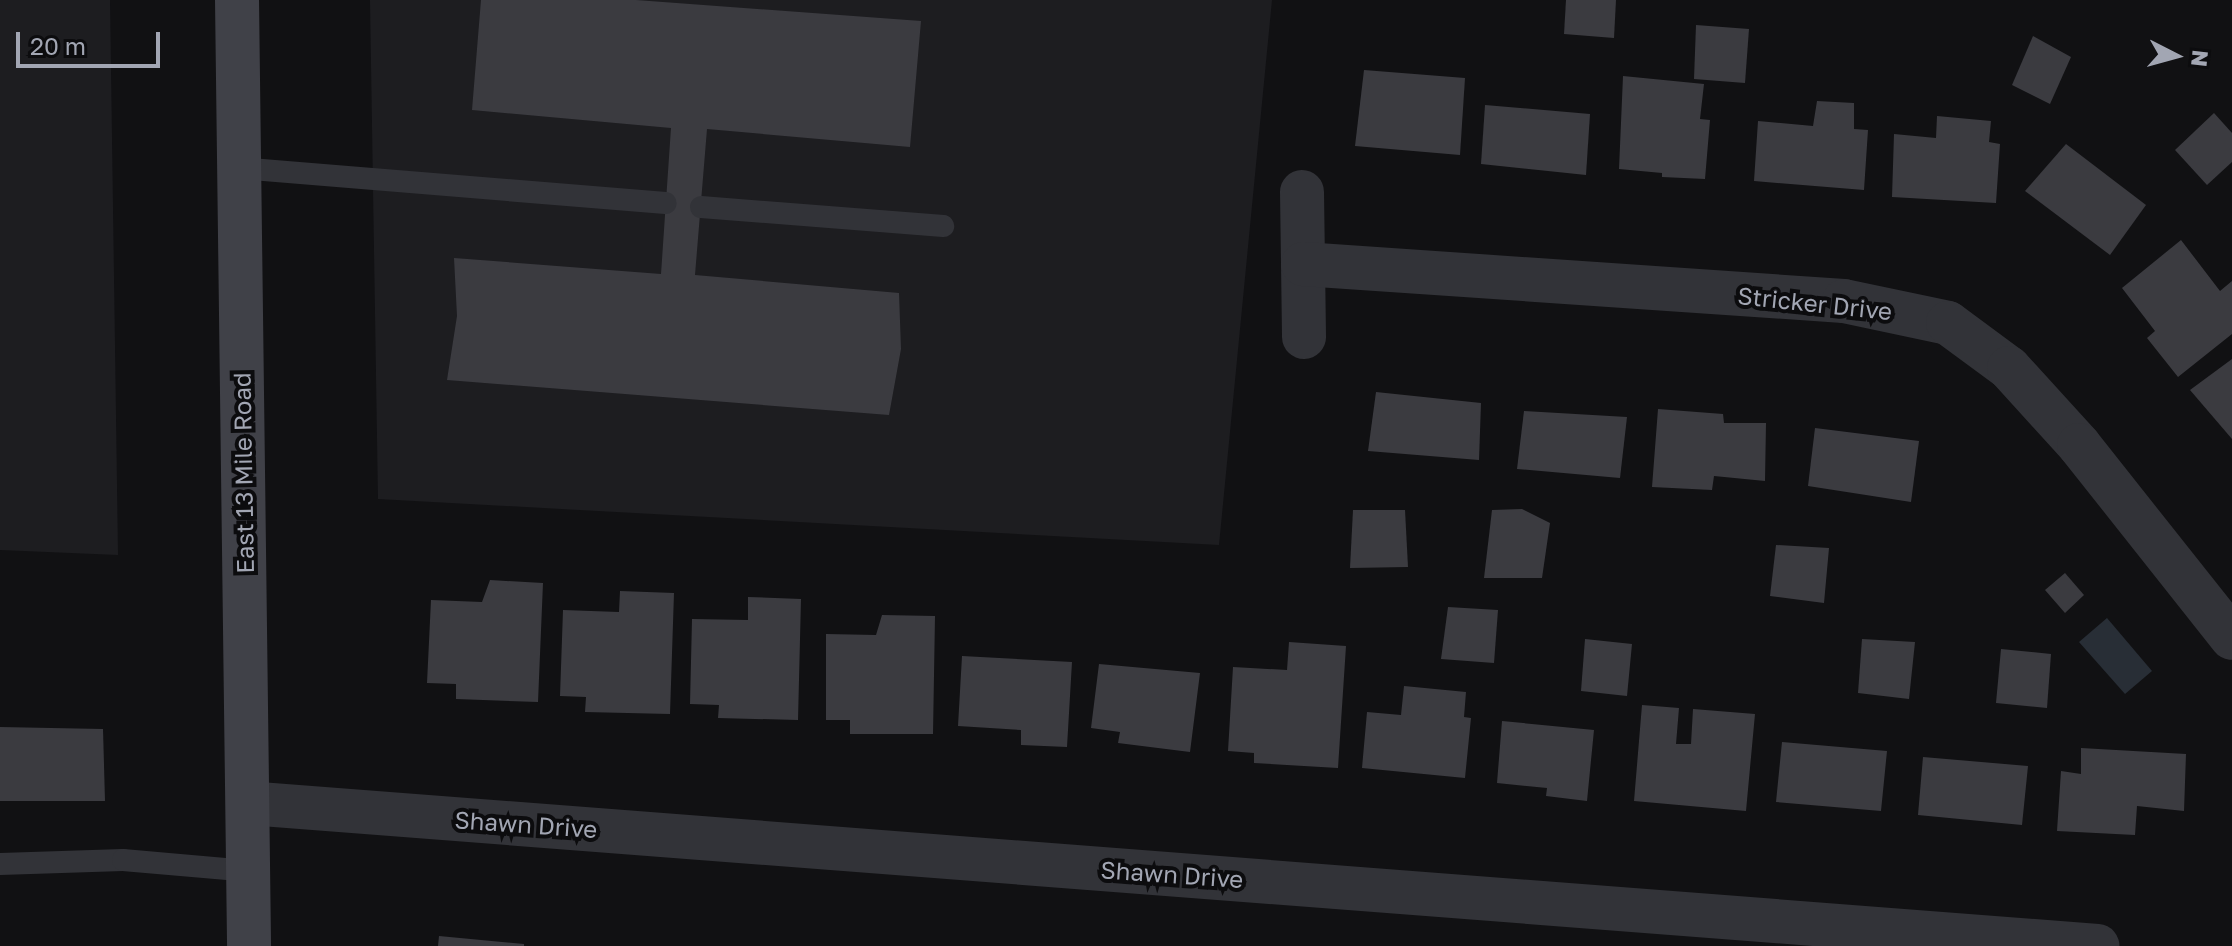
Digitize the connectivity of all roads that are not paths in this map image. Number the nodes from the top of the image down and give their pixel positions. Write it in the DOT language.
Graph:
graph roads {
  1 [pos="237,0"];
  2 [pos="239,168"];
  3 [pos="1302,192"];
  4 [pos="666,203"];
  5 [pos="701,207"];
  6 [pos="943,226"];
  7 [pos="1303,264"];
  8 [pos="1304,337"];
  9 [pos="2232,638"];
  10 [pos="248,803"];
  11 [pos="0,864"];
  12 [pos="248,871"];
  13 [pos="249,946"];
  14 [pos="2097,946"];
  1 -- 2 [label="main road, East 13 Mile Road"];
  2 -- 4 [label="lane"];
  2 -- 10 [label="main road, East 13 Mile Road"];
  3 -- 7 [label="street"];
  5 -- 6 [label="lane"];
  7 -- 8 [label="street"];
  7 -- 9 [label="street, Stricker Drive"];
  10 -- 12 [label="main road, East 13 Mile Road"];
  10 -- 14 [label="street, Shawn Drive"];
  11 -- 12 [label="lane"];
  12 -- 13 [label="main road, East 13 Mile Road"];
}
